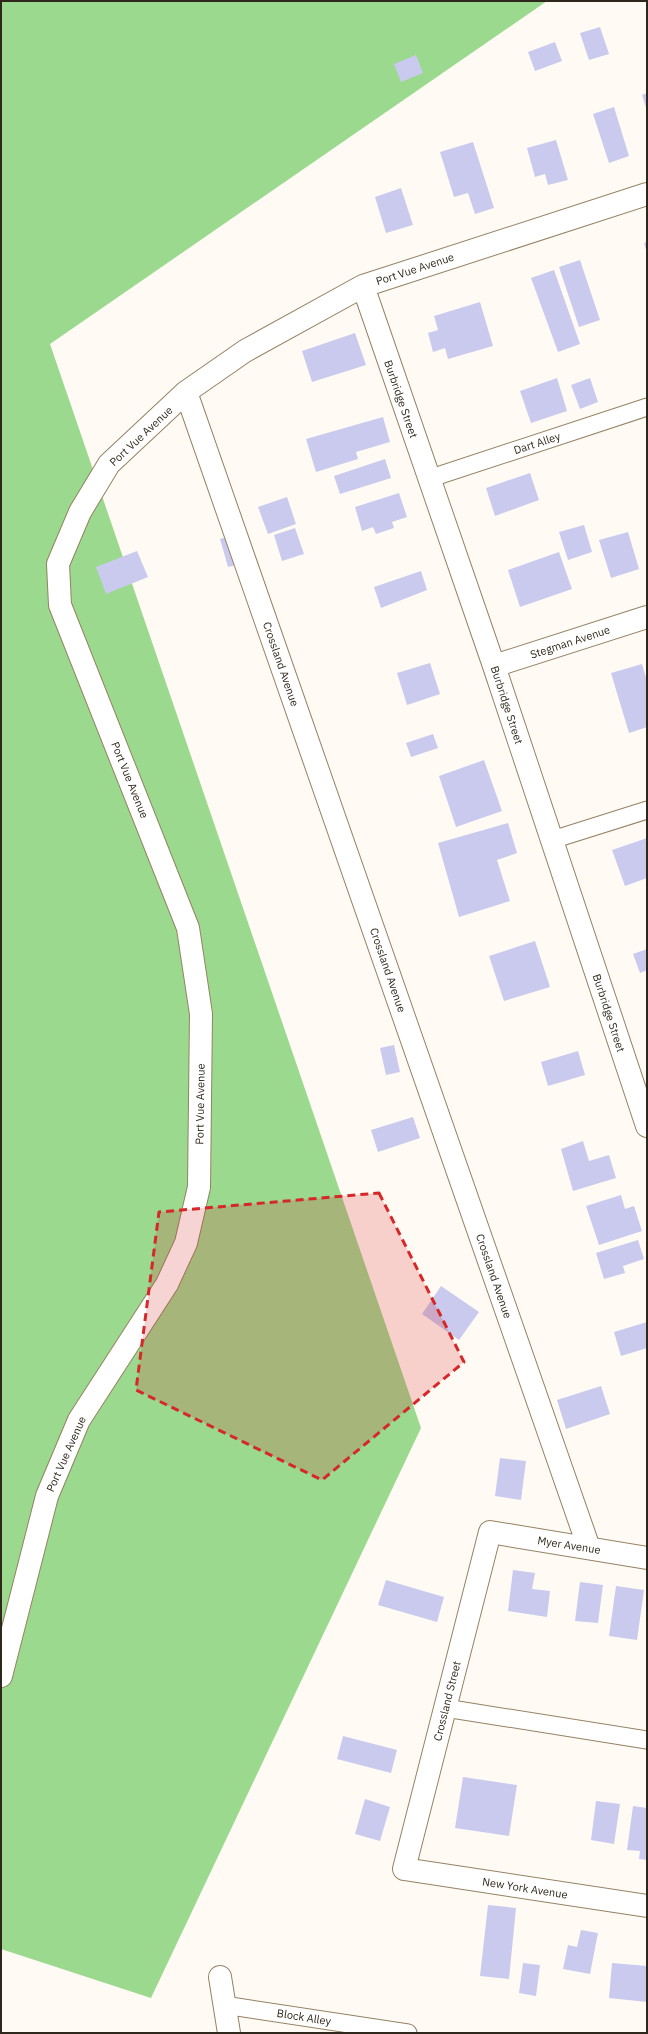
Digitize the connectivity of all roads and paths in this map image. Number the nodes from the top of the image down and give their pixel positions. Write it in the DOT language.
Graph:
graph roads {
  1 [pos="647,194"];
  2 [pos="362,286"];
  3 [pos="186,392"];
  4 [pos="647,407"];
  5 [pos="428,479"];
  6 [pos="647,618"];
  7 [pos="494,666"];
  8 [pos="647,810"];
  9 [pos="552,840"];
  10 [pos="647,1126"];
  11 [pos="490,1532"];
  12 [pos="589,1548"];
  13 [pos="647,1558"];
  14 [pos="1,1676"];
  15 [pos="445,1708"];
  16 [pos="647,1740"];
  17 [pos="404,1869"];
  18 [pos="647,1906"];
  19 [pos="220,1977"];
  20 [pos="224,2005"];
  21 [pos="229,2033"];
  22 [pos="408,2033"];
  1 -- 2 [label="street, Port Vue Avenue"];
  2 -- 3 [label="street, Port Vue Avenue"];
  2 -- 5 [label="street, Burbridge Street"];
  3 -- 12 [label="street, Crossland Avenue"];
  3 -- 14 [label="street, Port Vue Avenue"];
  4 -- 5 [label="lane, Dart Alley"];
  5 -- 7 [label="street, Burbridge Street"];
  6 -- 7 [label="street, Stegman Avenue"];
  7 -- 9 [label="street, Burbridge Street"];
  8 -- 9 [label="lane"];
  9 -- 10 [label="street, Burbridge Street"];
  11 -- 12 [label="street, Myer Avenue"];
  11 -- 15 [label="street, Crossland Street"];
  12 -- 13 [label="street, Myer Avenue"];
  15 -- 16 [label="lane"];
  15 -- 17 [label="street, Crossland Street"];
  17 -- 18 [label="street, New York Avenue"];
  19 -- 20 [label="street"];
  20 -- 21 [label="street"];
  20 -- 22 [label="lane, Block Alley"];
}
